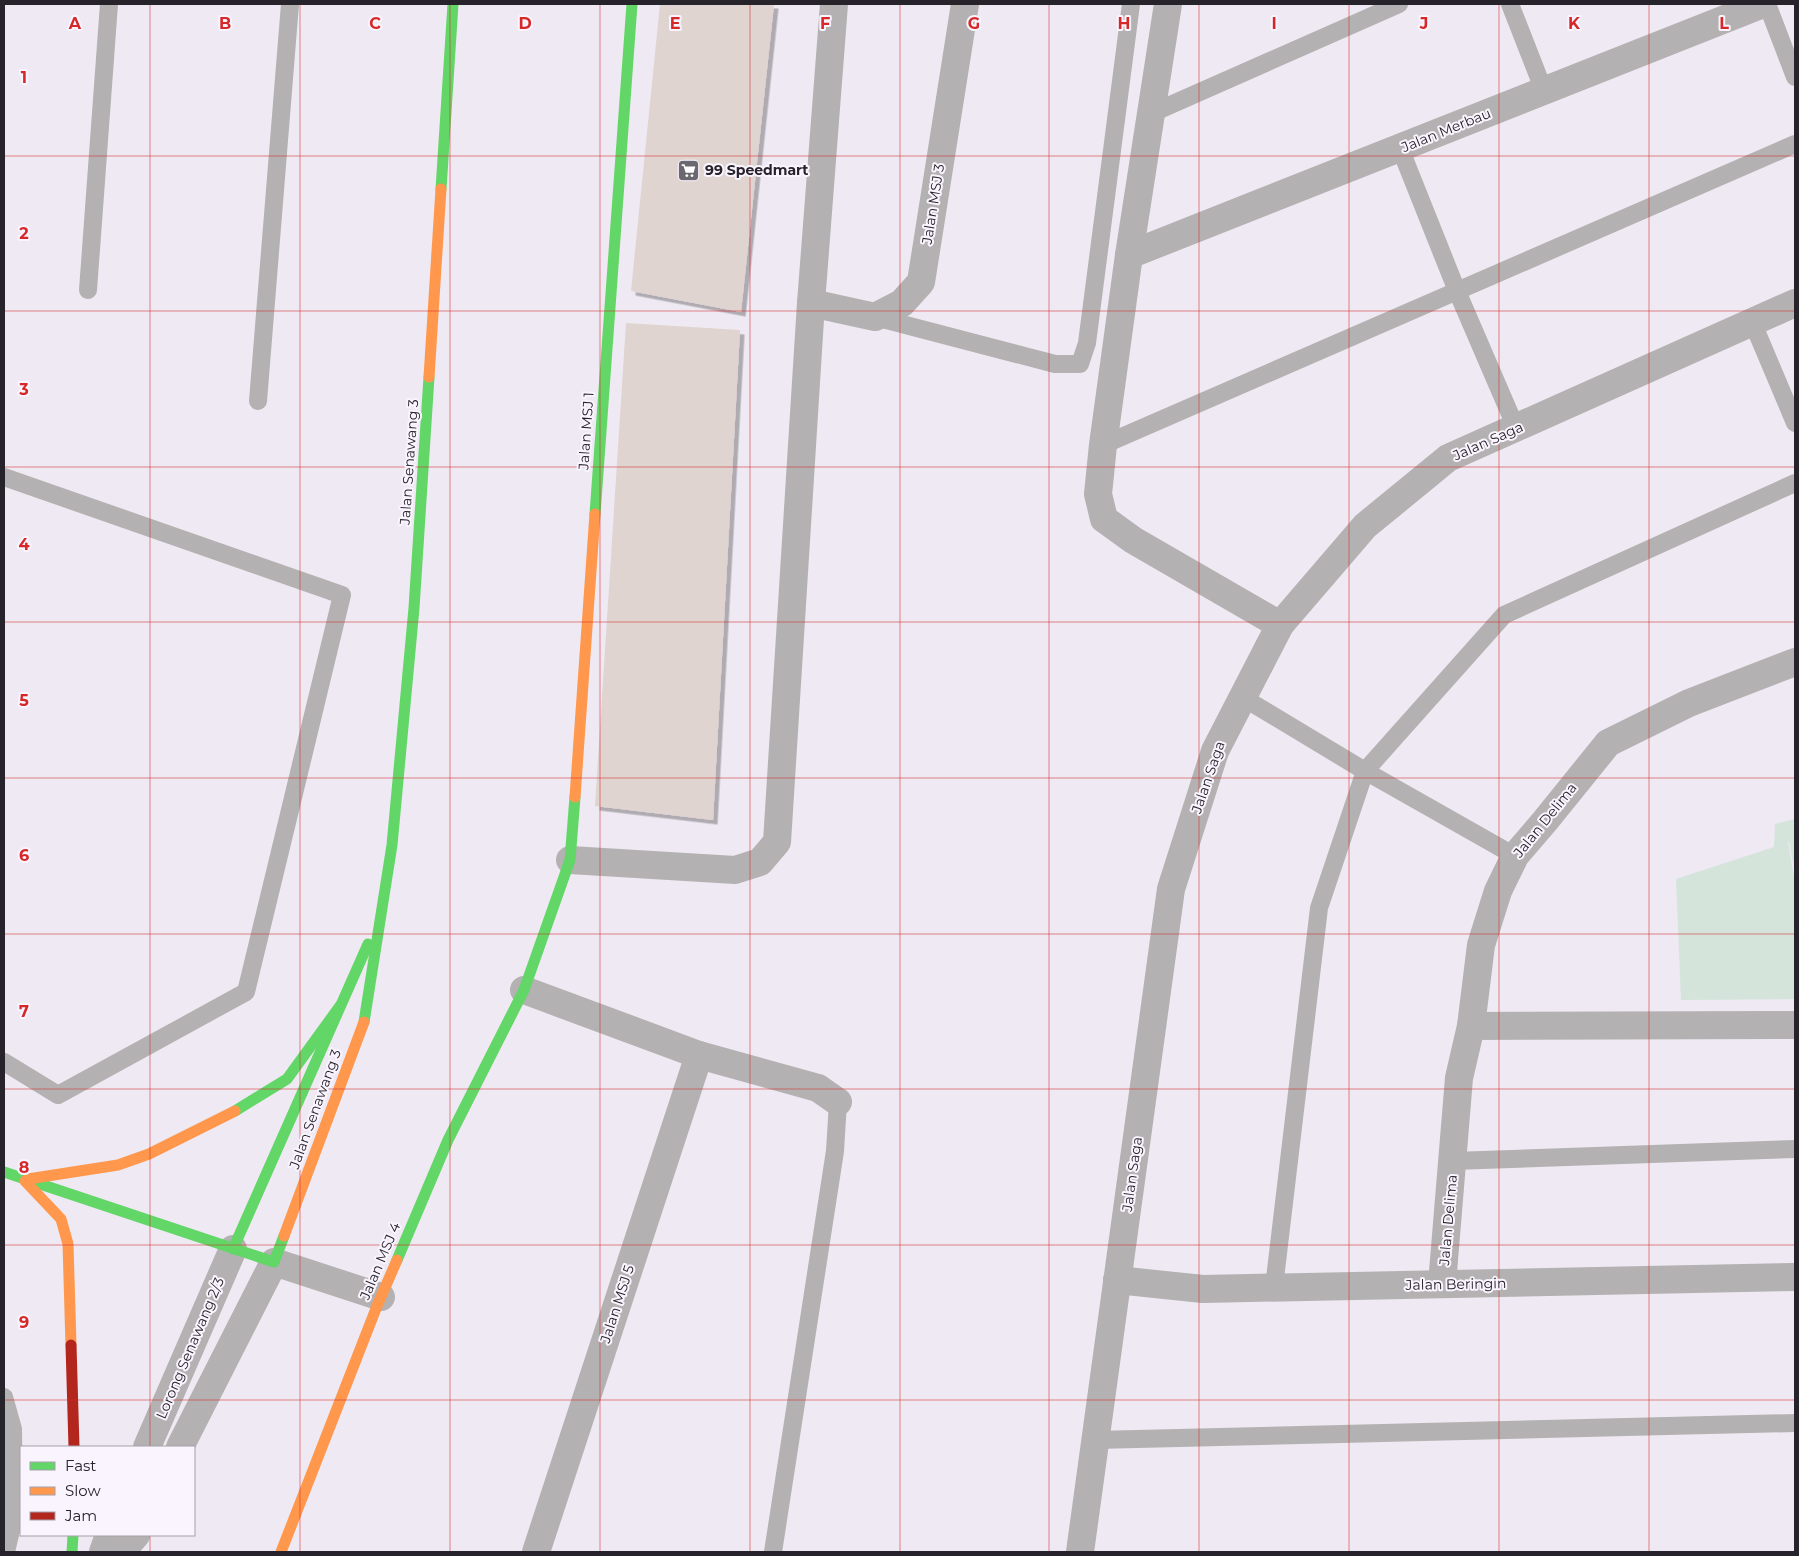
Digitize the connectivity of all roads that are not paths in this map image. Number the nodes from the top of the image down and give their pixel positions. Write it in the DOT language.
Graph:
graph roads {
  1 [pos="109,4"];
  2 [pos="290,4"];
  3 [pos="453,4"];
  4 [pos="632,4"];
  5 [pos="834,4"];
  6 [pos="965,4"];
  7 [pos="1131,4"];
  8 [pos="1168,4"];
  9 [pos="1399,4"];
  10 [pos="1510,4"];
  11 [pos="1763,4"];
  12 [pos="1767,4"];
  13 [pos="1795,77"];
  14 [pos="1544,91"];
  15 [pos="1150,114"];
  16 [pos="1795,144"];
  17 [pos="1400,148"];
  18 [pos="1129,255"];
  19 [pos="88,290"];
  20 [pos="1457,291"];
  21 [pos="811,303"];
  22 [pos="1795,303"];
  23 [pos="875,317"];
  24 [pos="1752,321"];
  25 [pos="258,401"];
  26 [pos="1795,423"];
  27 [pos="1516,428"];
  28 [pos="1103,445"];
  29 [pos="4,477"];
  30 [pos="1795,483"];
  31 [pos="1280,625"];
  32 [pos="1795,662"];
  33 [pos="1242,697"];
  34 [pos="1365,772"];
  35 [pos="1515,856"];
  36 [pos="570,860"];
  37 [pos="380,920"];
  38 [pos="524,990"];
  39 [pos="340,1006"];
  40 [pos="1795,1025"];
  41 [pos="1471,1026"];
  42 [pos="699,1055"];
  43 [pos="4,1062"];
  44 [pos="838,1102"];
  45 [pos="1795,1149"];
  46 [pos="1452,1161"];
  47 [pos="4,1172"];
  48 [pos="24,1180"];
  49 [pos="233,1248"];
  50 [pos="274,1262"];
  51 [pos="1795,1277"];
  52 [pos="1118,1280"];
  53 [pos="1442,1284"];
  54 [pos="1274,1288"];
  55 [pos="381,1297"];
  56 [pos="4,1397"];
  57 [pos="1795,1423"];
  58 [pos="1095,1440"];
  59 [pos="74,1446"];
  60 [pos="147,1446"];
  61 [pos="181,1446"];
  62 [pos="73,1536"];
  63 [pos="109,1536"];
  64 [pos="135,1536"];
  65 [pos="6,1552"];
  66 [pos="72,1552"];
  67 [pos="103,1552"];
  68 [pos="121,1552"];
  69 [pos="281,1552"];
  70 [pos="536,1552"];
  71 [pos="773,1552"];
  72 [pos="1080,1552"];
  1 -- 19 [label="lane"];
  2 -- 25 [label="lane"];
  3 -- 37 [label="street, Jalan Senawang 3"];
  4 -- 36 [label="street, Jalan MSJ 1"];
  5 -- 21 [label="street"];
  6 -- 23 [label="street, Jalan MSJ 3"];
  7 -- 23 [label="lane"];
  8 -- 15 [label="street"];
  9 -- 15 [label="lane"];
  10 -- 14 [label="lane"];
  11 -- 14 [label="street, Jalan Merbau"];
  12 -- 13 [label="lane"];
  14 -- 17 [label="street, Jalan Merbau"];
  15 -- 18 [label="street"];
  16 -- 20 [label="lane"];
  17 -- 18 [label="street, Jalan Merbau"];
  17 -- 20 [label="lane"];
  18 -- 28 [label="street"];
  20 -- 27 [label="lane"];
  20 -- 28 [label="lane"];
  21 -- 23 [label="street"];
  21 -- 36 [label="street"];
  22 -- 24 [label="street, Jalan Saga"];
  24 -- 26 [label="lane"];
  24 -- 27 [label="street, Jalan Saga"];
  27 -- 31 [label="street, Jalan Saga"];
  28 -- 31 [label="street"];
  29 -- 43 [label="lane"];
  30 -- 34 [label="lane"];
  31 -- 33 [label="street, Jalan Saga"];
  32 -- 35 [label="street, Jalan Delima"];
  33 -- 34 [label="lane"];
  33 -- 52 [label="street, Jalan Saga"];
  34 -- 35 [label="lane"];
  34 -- 54 [label="lane"];
  35 -- 41 [label="street, Jalan Delima"];
  36 -- 38 [label="street, Jalan MSJ 1"];
  37 -- 39 [label="street, Jalan Senawang 3"];
  37 -- 50 [label="street, Jalan Senawang 3"];
  38 -- 42 [label="street"];
  38 -- 55 [label="street, Jalan MSJ 4"];
  39 -- 48 [label="street"];
  39 -- 49 [label="street, Jalan Senawang 3"];
  40 -- 41 [label="street"];
  41 -- 46 [label="street, Jalan Delima"];
  42 -- 44 [label="street"];
  42 -- 70 [label="street, Jalan MSJ 5"];
  44 -- 71 [label="lane"];
  45 -- 46 [label="lane"];
  46 -- 53 [label="street, Jalan Delima"];
  47 -- 48 [label="street"];
  48 -- 49 [label="street"];
  48 -- 59 [label="street"];
  49 -- 50 [label="street"];
  49 -- 60 [label="street, Lorong Senawang 2/3"];
  50 -- 55 [label="street"];
  50 -- 61 [label="street"];
  51 -- 53 [label="street, Jalan Beringin"];
  52 -- 54 [label="street, Jalan Beringin"];
  52 -- 58 [label="street, Jalan Saga"];
  53 -- 54 [label="street, Jalan Beringin"];
  55 -- 69 [label="street, Jalan MSJ 4"];
  56 -- 65 [label="lane"];
  57 -- 58 [label="lane"];
  58 -- 72 [label="street, Jalan Saga"];
  62 -- 66 [label="street"];
  63 -- 67 [label="street"];
  64 -- 68 [label="street"];
}
